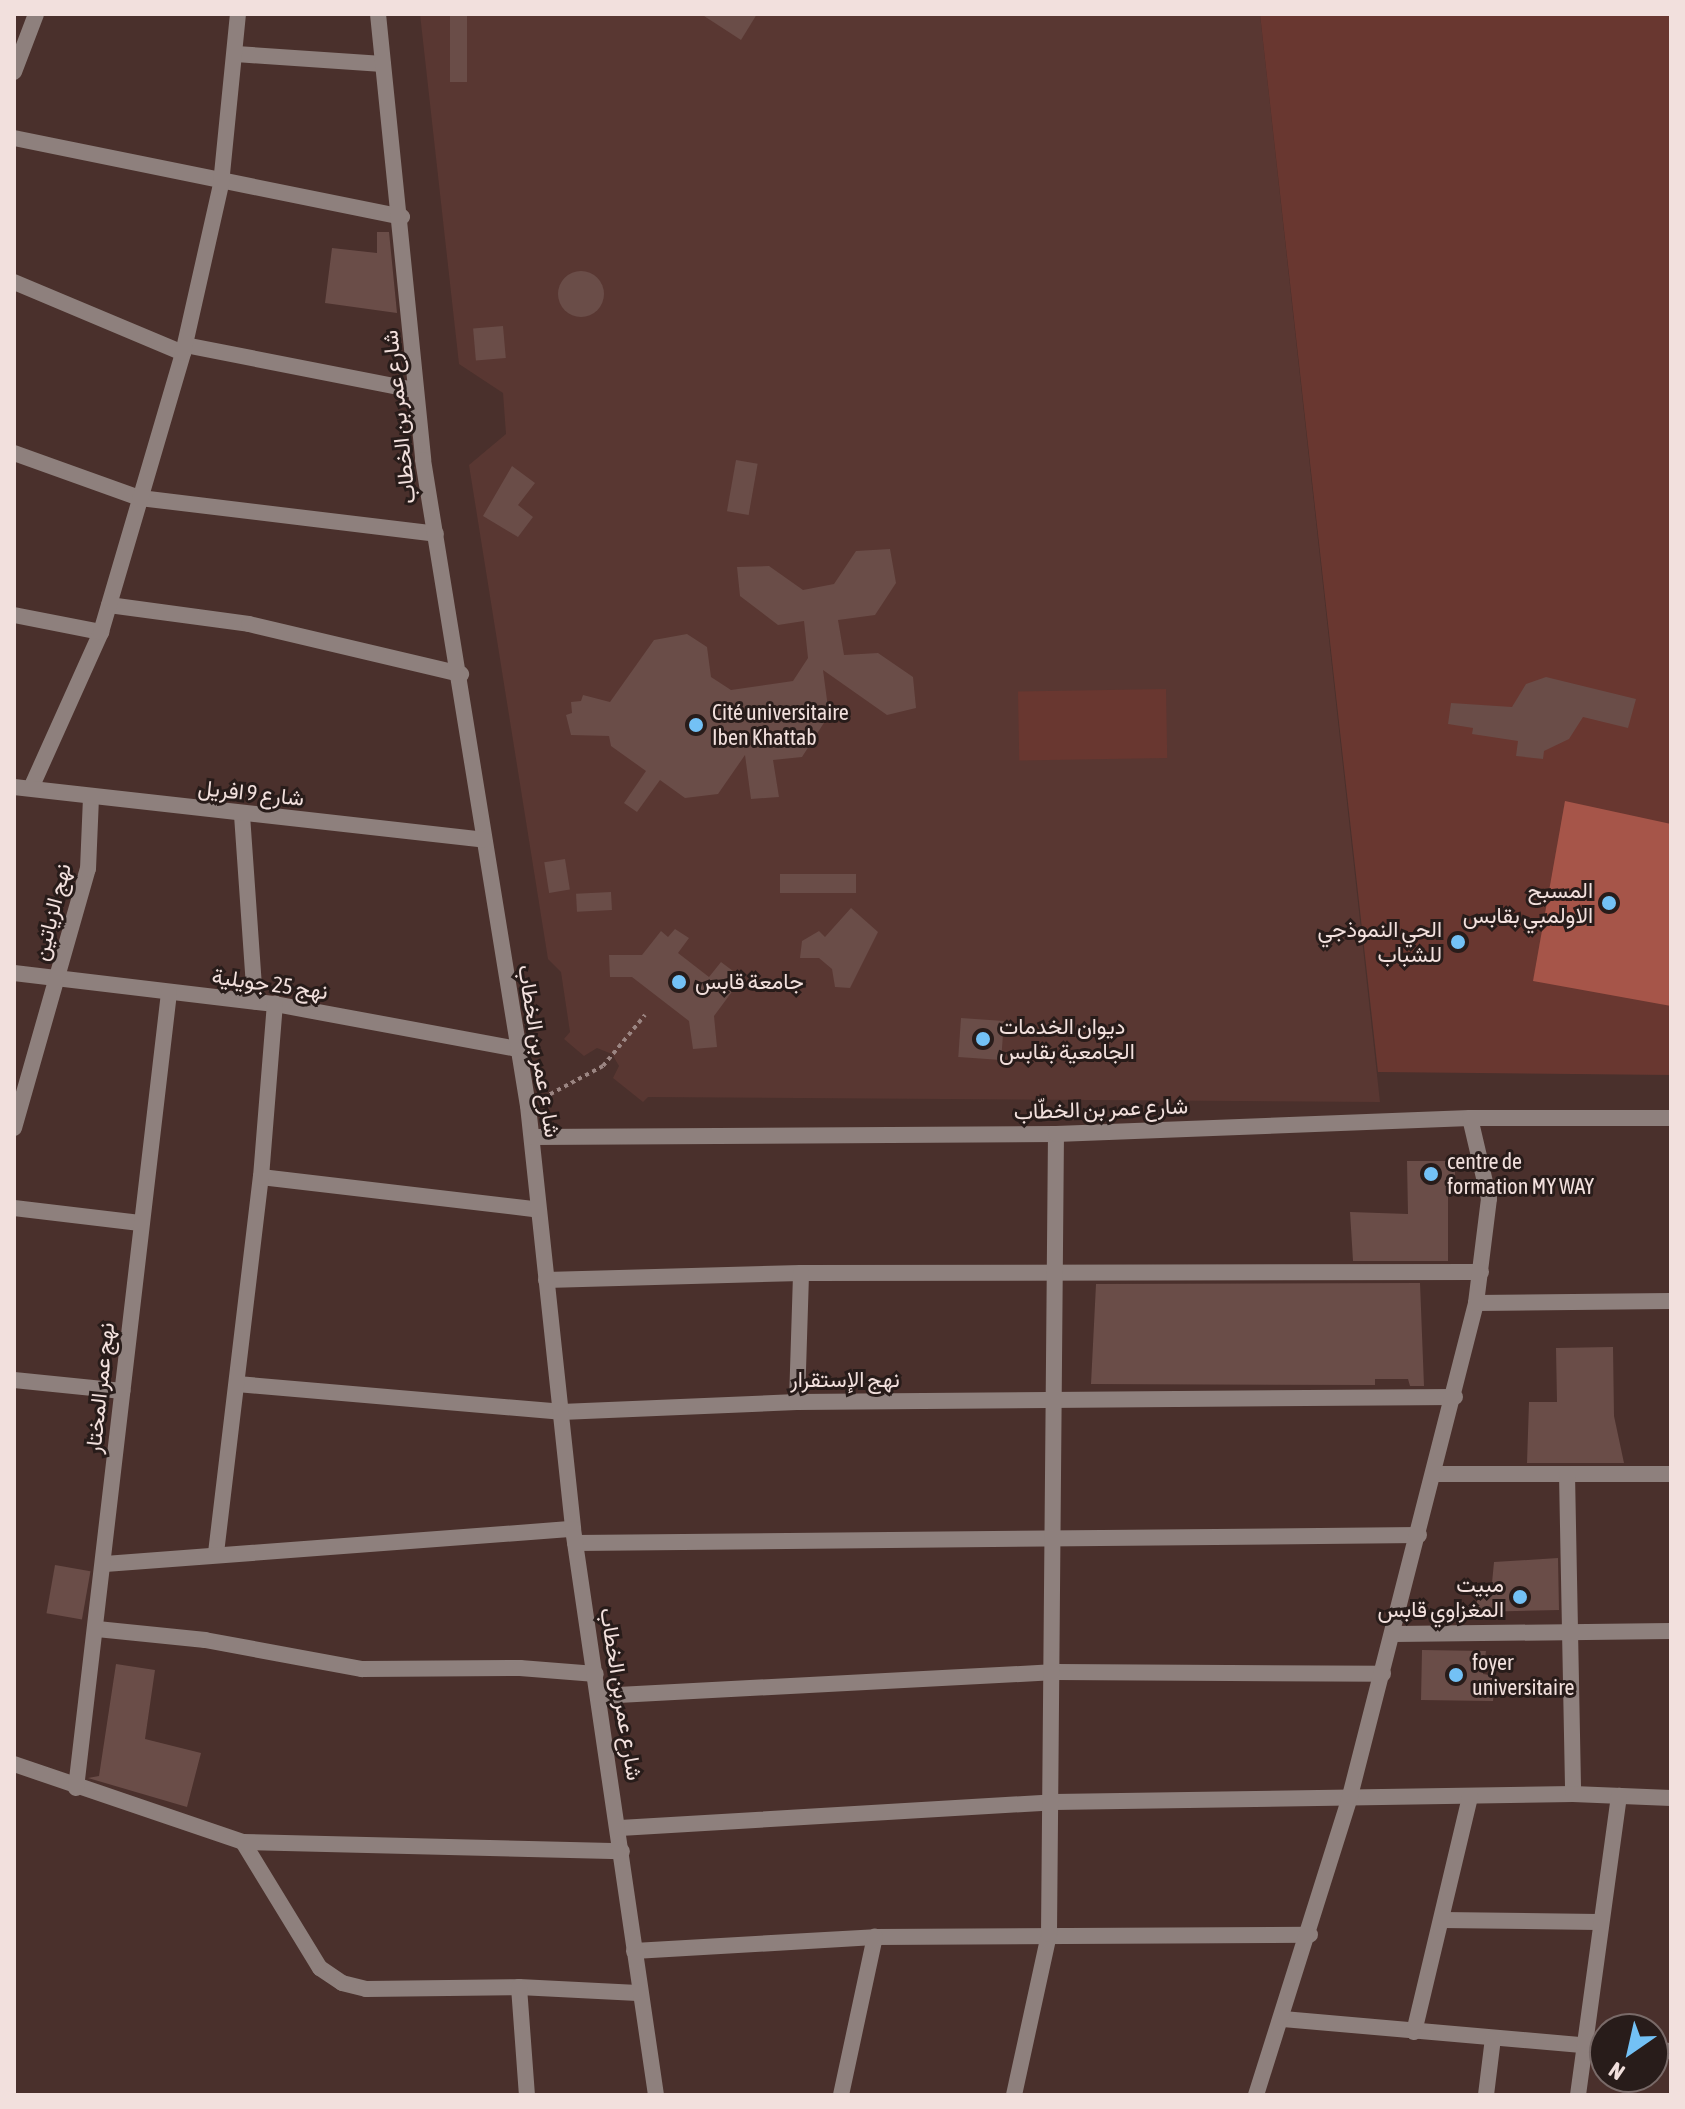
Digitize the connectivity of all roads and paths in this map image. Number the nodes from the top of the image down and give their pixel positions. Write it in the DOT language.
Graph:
graph roads {
  1 [pos="36,14"];
  2 [pos="238,14"];
  3 [pos="378,14"];
  4 [pos="236,54"];
  5 [pos="383,64"];
  6 [pos="14,72"];
  7 [pos="14,138"];
  8 [pos="221,184"];
  9 [pos="402,217"];
  10 [pos="14,282"];
  11 [pos="184,349"];
  12 [pos="415,390"];
  13 [pos="14,453"];
  14 [pos="140,498"];
  15 [pos="436,534"];
  16 [pos="109,605"];
  17 [pos="14,615"];
  18 [pos="101,632"];
  19 [pos="461,674"];
  20 [pos="22,787"];
  21 [pos="91,796"];
  22 [pos="242,815"];
  23 [pos="483,840"];
  24 [pos="14,973"];
  25 [pos="58,978"];
  26 [pos="169,993"];
  27 [pos="255,1002"];
  28 [pos="275,1004"];
  29 [pos="645,1015"];
  30 [pos="518,1049"];
  31 [pos="528,1106"];
  32 [pos="1470,1118"];
  33 [pos="1671,1118"];
  34 [pos="14,1128"];
  35 [pos="1056,1134"];
  36 [pos="532,1137"];
  37 [pos="261,1177"];
  38 [pos="14,1208"];
  39 [pos="535,1209"];
  40 [pos="140,1223"];
  41 [pos="1056,1271"];
  42 [pos="1481,1272"];
  43 [pos="801,1273"];
  44 [pos="546,1280"];
  45 [pos="1671,1301"];
  46 [pos="1476,1303"];
  47 [pos="14,1380"];
  48 [pos="237,1384"];
  49 [pos="122,1391"];
  50 [pos="1455,1397"];
  51 [pos="797,1402"];
  52 [pos="1056,1403"];
  53 [pos="561,1412"];
  54 [pos="1436,1474"];
  55 [pos="1567,1474"];
  56 [pos="1671,1474"];
  57 [pos="1057,1535"];
  58 [pos="1419,1535"];
  59 [pos="574,1536"];
  60 [pos="216,1553"];
  61 [pos="105,1564"];
  62 [pos="97,1629"];
  63 [pos="1571,1631"];
  64 [pos="1671,1631"];
  65 [pos="1394,1634"];
  66 [pos="1055,1672"];
  67 [pos="596,1674"];
  68 [pos="1383,1674"];
  69 [pos="599,1696"];
  70 [pos="14,1764"];
  71 [pos="76,1788"];
  72 [pos="1573,1794"];
  73 [pos="1350,1796"];
  74 [pos="1619,1796"];
  75 [pos="1470,1797"];
  76 [pos="1671,1798"];
  77 [pos="1054,1802"];
  78 [pos="620,1828"];
  79 [pos="243,1842"];
  80 [pos="622,1851"];
  81 [pos="1442,1920"];
  82 [pos="1598,1922"];
  83 [pos="1049,1934"];
  84 [pos="1310,1935"];
  85 [pos="875,1937"];
  86 [pos="634,1951"];
  87 [pos="519,1987"];
  88 [pos="638,1993"];
  89 [pos="1283,2019"];
  90 [pos="1414,2032"];
  91 [pos="1493,2038"];
  92 [pos="1583,2046"];
  93 [pos="1589,2046"];
  94 [pos="527,2095"];
  95 [pos="656,2095"];
  96 [pos="841,2095"];
  97 [pos="1014,2095"];
  98 [pos="1256,2095"];
  99 [pos="1486,2095"];
  100 [pos="1578,2095"];
  1 -- 6 [label="street"];
  2 -- 4 [label="street"];
  3 -- 5 [label="street, شارع عمر بن الخطاب"];
  4 -- 5 [label="street"];
  4 -- 8 [label="street"];
  5 -- 9 [label="street, شارع عمر بن الخطاب"];
  7 -- 8 [label="street"];
  8 -- 9 [label="street"];
  8 -- 11 [label="street"];
  9 -- 12 [label="street, شارع عمر بن الخطاب"];
  10 -- 11 [label="street"];
  11 -- 12 [label="street"];
  11 -- 14 [label="street"];
  12 -- 15 [label="street, شارع عمر بن الخطاب"];
  13 -- 14 [label="street"];
  14 -- 15 [label="street"];
  14 -- 16 [label="street"];
  15 -- 19 [label="street, شارع عمر بن الخطاب"];
  16 -- 18 [label="street"];
  16 -- 19 [label="street"];
  17 -- 18 [label="street"];
  18 -- 20 [label="street"];
  19 -- 23 [label="street, شارع عمر بن الخطاب"];
  20 -- 21 [label="street, شارع 9 افريل"];
  21 -- 22 [label="street, شارع 9 افريل"];
  21 -- 25 [label="street, نهج الزياتين"];
  22 -- 23 [label="street, شارع 9 افريل"];
  22 -- 27 [label="street"];
  23 -- 30 [label="street, شارع عمر بن الخطاب"];
  24 -- 25 [label="street, نهج 25 جويلية"];
  25 -- 26 [label="street, نهج 25 جويلية"];
  25 -- 34 [label="street, نهج الزياتين"];
  26 -- 27 [label="street, نهج 25 جويلية"];
  26 -- 40 [label="street, نهج عمر المختار"];
  27 -- 28 [label="street, نهج 25 جويلية"];
  28 -- 30 [label="street, نهج 25 جويلية"];
  28 -- 37 [label="street"];
  29 -- 31 [label="path"];
  30 -- 31 [label="street, شارع عمر بن الخطاب"];
  31 -- 36 [label="street, شارع عمر بن الخطاب"];
  32 -- 33 [label="street, شارع عمر بن الخطّاب"];
  32 -- 35 [label="street, شارع عمر بن الخطّاب"];
  32 -- 42 [label="street"];
  35 -- 36 [label="street, شارع عمر بن الخطّاب"];
  35 -- 41 [label="street"];
  36 -- 39 [label="street, شارع عمر بن الخطاب"];
  37 -- 39 [label="street"];
  37 -- 48 [label="street"];
  38 -- 40 [label="street"];
  39 -- 44 [label="street, شارع عمر بن الخطاب"];
  40 -- 49 [label="street, نهج عمر المختار"];
  41 -- 42 [label="street"];
  41 -- 43 [label="street"];
  41 -- 52 [label="street"];
  42 -- 46 [label="street"];
  43 -- 44 [label="street"];
  43 -- 51 [label="street"];
  44 -- 53 [label="street, شارع عمر بن الخطاب"];
  45 -- 46 [label="street"];
  46 -- 50 [label="street"];
  47 -- 49 [label="street"];
  48 -- 53 [label="street, نهج الإستقرار"];
  48 -- 60 [label="street"];
  49 -- 61 [label="street, نهج عمر المختار"];
  50 -- 52 [label="street, نهج الإستقرار"];
  50 -- 54 [label="street"];
  51 -- 52 [label="street, نهج الإستقرار"];
  51 -- 53 [label="street, نهج الإستقرار"];
  52 -- 57 [label="street"];
  53 -- 59 [label="street, شارع عمر بن الخطاب"];
  54 -- 55 [label="street"];
  54 -- 58 [label="street"];
  55 -- 56 [label="street"];
  55 -- 63 [label="street"];
  57 -- 58 [label="street"];
  57 -- 59 [label="street"];
  57 -- 66 [label="street"];
  58 -- 65 [label="street"];
  59 -- 60 [label="street"];
  59 -- 67 [label="street, شارع عمر بن الخطاب"];
  60 -- 61 [label="street"];
  61 -- 62 [label="street, نهج عمر المختار"];
  62 -- 67 [label="street"];
  62 -- 71 [label="street, نهج عمر المختار"];
  63 -- 64 [label="street"];
  63 -- 65 [label="street"];
  63 -- 72 [label="street"];
  65 -- 68 [label="street"];
  66 -- 68 [label="street"];
  66 -- 69 [label="street"];
  66 -- 77 [label="street"];
  67 -- 69 [label="street, شارع عمر بن الخطاب"];
  68 -- 73 [label="street"];
  69 -- 78 [label="street, شارع عمر بن الخطاب"];
  70 -- 71 [label="street"];
  71 -- 79 [label="street"];
  72 -- 74 [label="street"];
  72 -- 75 [label="street"];
  73 -- 75 [label="street"];
  73 -- 77 [label="street"];
  73 -- 84 [label="street"];
  74 -- 76 [label="street"];
  74 -- 82 [label="street"];
  75 -- 81 [label="street"];
  77 -- 78 [label="street"];
  77 -- 83 [label="street"];
  78 -- 80 [label="street, شارع عمر بن الخطاب"];
  79 -- 80 [label="street"];
  79 -- 87 [label="street"];
  80 -- 86 [label="street, شارع عمر بن الخطاب"];
  81 -- 82 [label="street"];
  81 -- 90 [label="street"];
  82 -- 92 [label="street"];
  83 -- 84 [label="street"];
  83 -- 85 [label="street"];
  83 -- 97 [label="street"];
  84 -- 89 [label="street"];
  85 -- 86 [label="street"];
  85 -- 96 [label="street"];
  86 -- 88 [label="street, شارع عمر بن الخطاب"];
  87 -- 88 [label="street"];
  87 -- 94 [label="street"];
  88 -- 95 [label="street, شارع عمر بن الخطاب"];
  89 -- 90 [label="street"];
  89 -- 98 [label="street"];
  90 -- 91 [label="street"];
  91 -- 92 [label="street"];
  91 -- 99 [label="street"];
  92 -- 93 [label="street"];
  92 -- 100 [label="street"];
}
